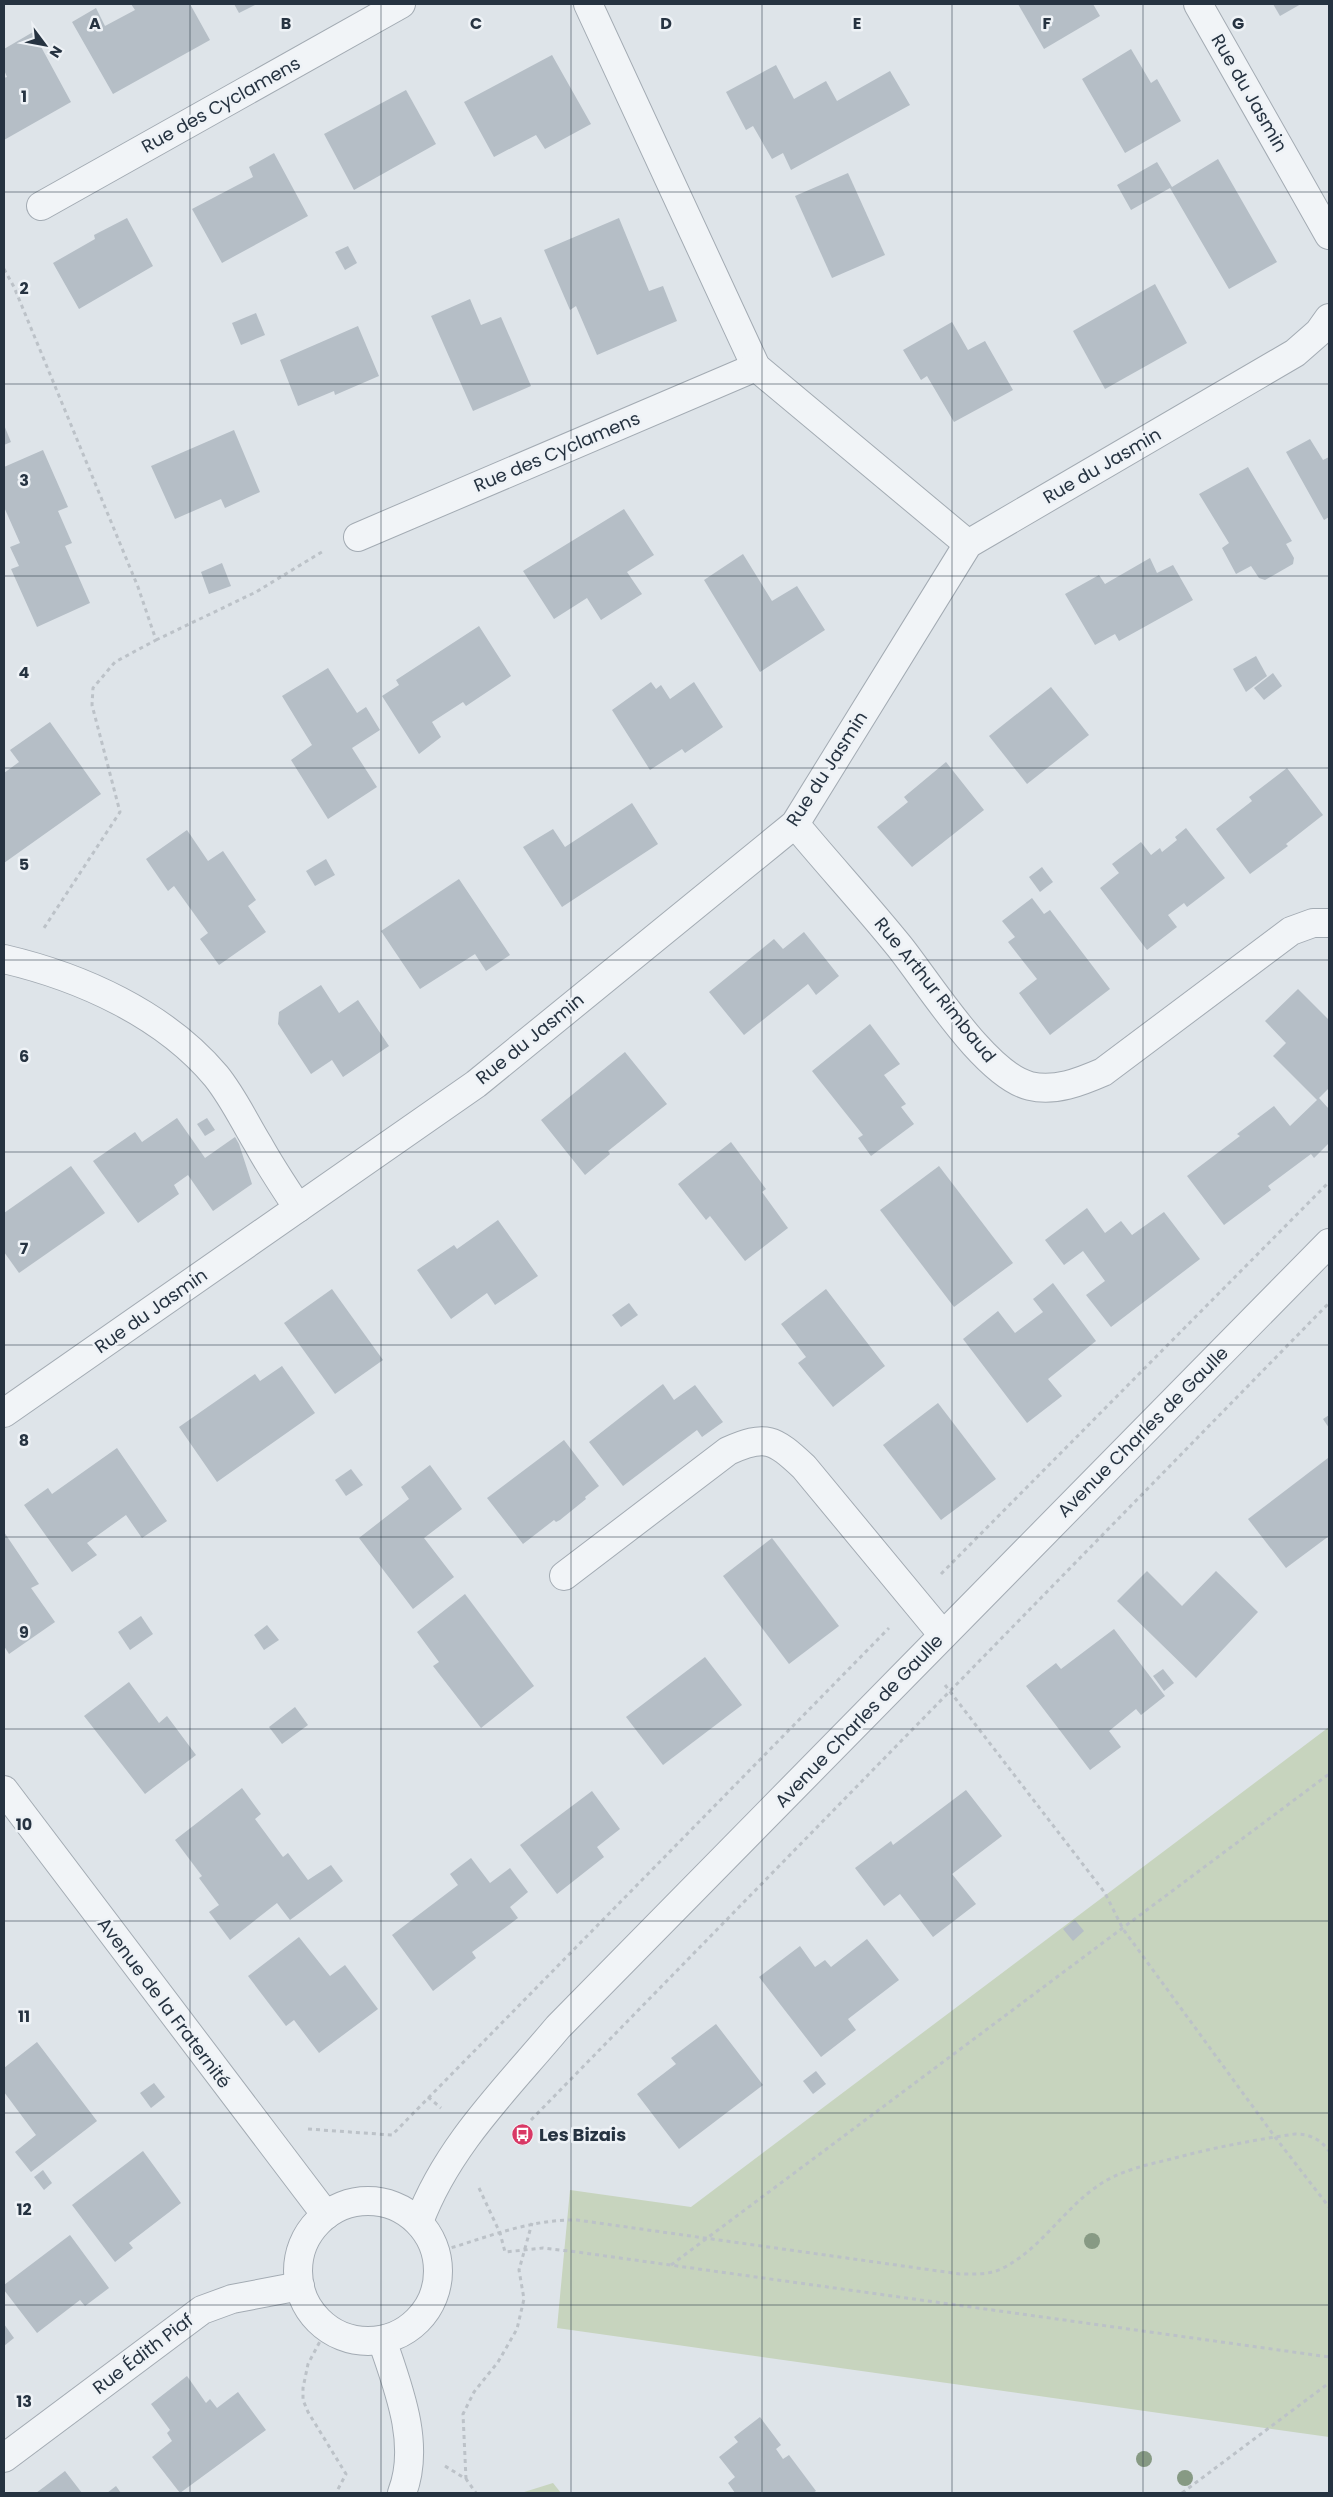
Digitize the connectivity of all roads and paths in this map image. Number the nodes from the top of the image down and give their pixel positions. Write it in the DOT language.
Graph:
graph roads {
  1 [pos="401,4"];
  2 [pos="588,4"];
  3 [pos="1198,4"];
  4 [pos="40,206"];
  5 [pos="1329,235"];
  6 [pos="4,269"];
  7 [pos="1329,318"];
  8 [pos="756,368"];
  9 [pos="358,537"];
  10 [pos="968,544"];
  11 [pos="156,640"];
  12 [pos="795,824"];
  13 [pos="1329,923"];
  14 [pos="11,961"];
  15 [pos="1329,1182"];
  16 [pos="298,1208"];
  17 [pos="1329,1243"];
  18 [pos="1329,1303"];
  19 [pos="4,1412"];
  20 [pos="564,1576"];
  21 [pos="904,1586"];
  22 [pos="943,1635"];
  23 [pos="921,1658"];
  24 [pos="950,1691"];
  25 [pos="1329,1774"];
  26 [pos="4,1790"];
  27 [pos="1123,1929"];
  28 [pos="530,2121"];
  29 [pos="1275,2137"];
  30 [pos="273,2147"];
  31 [pos="1329,2151"];
  32 [pos="478,2183"];
  33 [pos="1329,2207"];
  34 [pos="326,2215"];
  35 [pos="419,2222"];
  36 [pos="532,2223"];
  37 [pos="500,2233"];
  38 [pos="708,2239"];
  39 [pos="525,2249"];
  40 [pos="437,2253"];
  41 [pos="671,2265"];
  42 [pos="300,2286"];
  43 [pos="327,2328"];
  44 [pos="382,2340"];
  45 [pos="1329,2357"];
  46 [pos="1329,2383"];
  47 [pos="4,2458"];
  48 [pos="466,2479"];
  49 [pos="336,2493"];
  50 [pos="402,2493"];
  51 [pos="1182,2493"];
  1 -- 4 [label="street, Rue des Cyclamens"];
  2 -- 8 [label="street"];
  3 -- 5 [label="street, Rue du Jasmin"];
  6 -- 11 [label="path"];
  7 -- 10 [label="street, Rue du Jasmin"];
  8 -- 9 [label="street, Rue des Cyclamens"];
  8 -- 10 [label="street"];
  9 -- 11 [label="path"];
  10 -- 12 [label="street, Rue du Jasmin"];
  11 -- 14 [label="path"];
  12 -- 13 [label="street, Rue Arthur Rimbaud"];
  12 -- 16 [label="street, Rue du Jasmin"];
  14 -- 16 [label="street"];
  15 -- 21 [label="path"];
  16 -- 19 [label="street, Rue du Jasmin"];
  17 -- 22 [label="street, Avenue Charles de Gaulle"];
  18 -- 24 [label="path"];
  20 -- 21 [label="street"];
  21 -- 22 [label="street"];
  22 -- 23 [label="street, Avenue Charles de Gaulle"];
  23 -- 24 [label="path"];
  23 -- 30 [label="path"];
  23 -- 35 [label="street, Avenue Charles de Gaulle"];
  24 -- 27 [label="path"];
  24 -- 28 [label="path"];
  25 -- 27 [label="path"];
  26 -- 30 [label="street, Avenue de la Fraternité"];
  27 -- 29 [label="path"];
  27 -- 38 [label="path"];
  29 -- 31 [label="path"];
  29 -- 33 [label="path"];
  29 -- 38 [label="path"];
  30 -- 34 [label="street, Avenue de la Fraternité"];
  32 -- 37 [label="path"];
  34 -- 35 [label="street"];
  34 -- 42 [label="street"];
  35 -- 40 [label="street"];
  36 -- 37 [label="path"];
  36 -- 38 [label="path"];
  36 -- 39 [label="path"];
  37 -- 39 [label="path"];
  37 -- 40 [label="path"];
  38 -- 41 [label="path"];
  39 -- 41 [label="path"];
  39 -- 48 [label="path"];
  40 -- 44 [label="street"];
  41 -- 45 [label="path"];
  42 -- 43 [label="street"];
  42 -- 47 [label="street, Rue Édith Piaf"];
  43 -- 44 [label="street"];
  43 -- 49 [label="path"];
  44 -- 50 [label="street"];
  46 -- 51 [label="path"];
}
